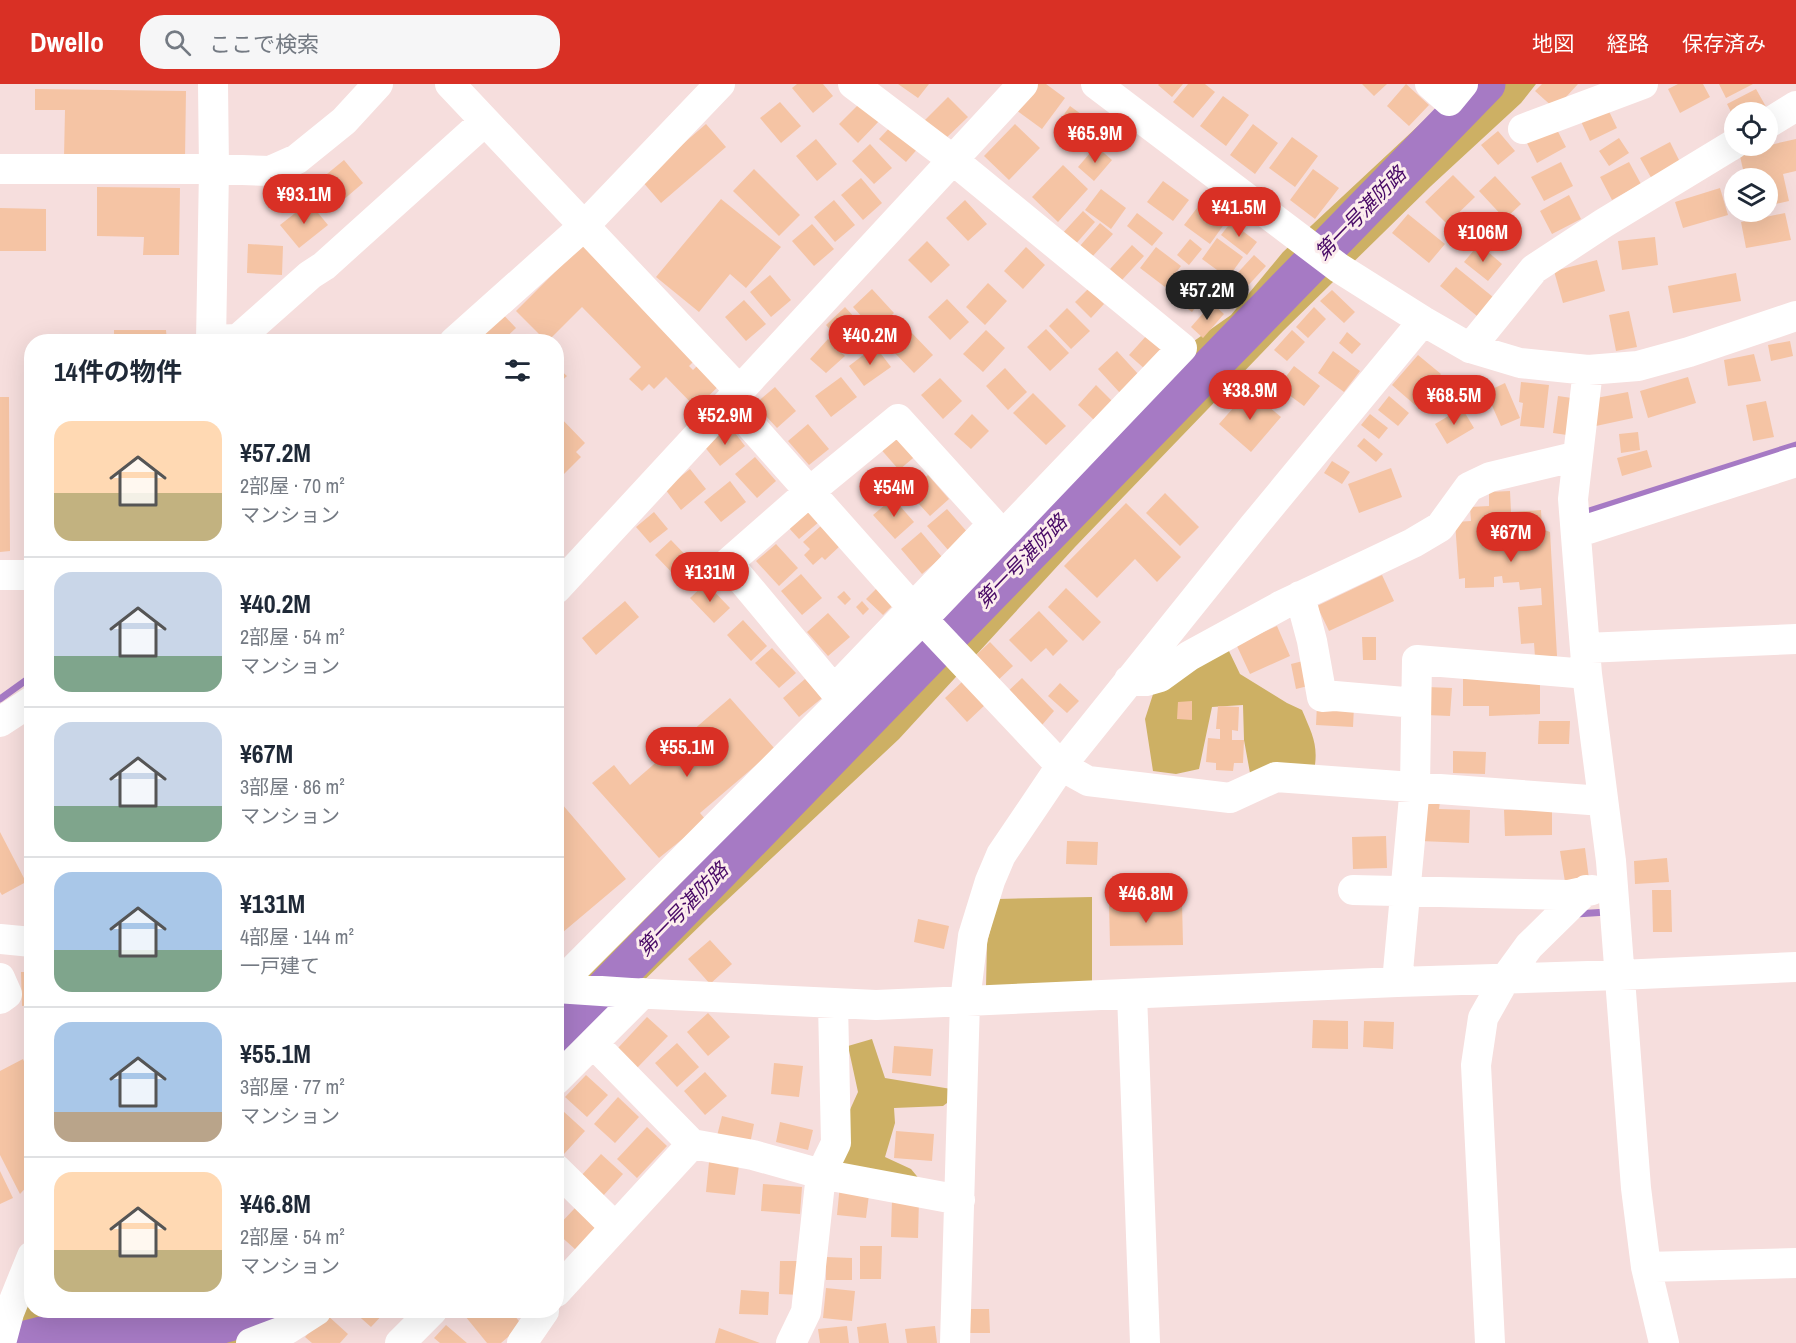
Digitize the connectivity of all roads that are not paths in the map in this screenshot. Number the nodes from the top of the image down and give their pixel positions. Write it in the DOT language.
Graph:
graph roads {
  1 [pos="213,84"];
  2 [pos="378,84"];
  3 [pos="450,84"];
  4 [pos="720,84"];
  5 [pos="853,84"];
  6 [pos="1023,84"];
  7 [pos="1096,84"];
  8 [pos="1430,84"];
  9 [pos="1463,84"];
  10 [pos="1643,84"];
  11 [pos="1796,106"];
  12 [pos="1778,117"];
  13 [pos="485,121"];
  14 [pos="1523,129"];
  15 [pos="1724,150"];
  16 [pos="953,160"];
  17 [pos="0,169"];
  18 [pos="214,169"];
  19 [pos="578,218"];
  20 [pos="1796,316"];
  21 [pos="1423,321"];
  22 [pos="211,334"];
  23 [pos="244,334"];
  24 [pos="462,334"];
  25 [pos="1470,348"];
  26 [pos="1588,370"];
  27 [pos="735,397"];
  28 [pos="1578,456"];
  29 [pos="1796,462"];
  30 [pos="810,492"];
  31 [pos="1582,530"];
  32 [pos="0,575"];
  33 [pos="24,575"];
  34 [pos="564,580"];
  35 [pos="1300,596"];
  36 [pos="921,617"];
  37 [pos="1796,639"];
  38 [pos="1586,661"];
  39 [pos="1129,680"];
  40 [pos="1416,703"];
  41 [pos="24,706"];
  42 [pos="0,722"];
  43 [pos="1061,766"];
  44 [pos="1415,786"];
  45 [pos="1603,801"];
  46 [pos="1353,890"];
  47 [pos="1599,890"];
  48 [pos="1405,892"];
  49 [pos="0,939"];
  50 [pos="24,941"];
  51 [pos="1796,967"];
  52 [pos="1620,975"];
  53 [pos="0,978"];
  54 [pos="1504,979"];
  55 [pos="1397,982"];
  56 [pos="564,984"];
  57 [pos="564,988"];
  58 [pos="637,993"];
  59 [pos="1132,994"];
  60 [pos="0,999"];
  61 [pos="965,1001"];
  62 [pos="833,1003"];
  63 [pos="593,1043"];
  64 [pos="564,1072"];
  65 [pos="692,1144"];
  66 [pos="821,1174"];
  67 [pos="564,1177"];
  68 [pos="960,1200"];
  69 [pos="615,1227"];
  70 [pos="1796,1263"];
  71 [pos="1646,1267"];
  72 [pos="24,1285"];
  73 [pos="564,1285"];
  74 [pos="18,1307"];
  75 [pos="305,1318"];
  76 [pos="425,1318"];
  77 [pos="538,1318"];
  78 [pos="1,1343"];
  79 [pos="251,1343"];
  80 [pos="400,1343"];
  81 [pos="522,1343"];
  82 [pos="791,1343"];
  83 [pos="955,1343"];
  84 [pos="1145,1343"];
  85 [pos="1490,1343"];
  86 [pos="1664,1343"];
  1 -- 18 [label="street"];
  2 -- 18 [label="street"];
  3 -- 13 [label="street"];
  4 -- 19 [label="street"];
  5 -- 16 [label="street"];
  6 -- 16 [label="street"];
  7 -- 21 [label="street"];
  8 -- 9 [label="street"];
  10 -- 14 [label="street"];
  11 -- 12 [label="street"];
  13 -- 19 [label="street"];
  13 -- 23 [label="street"];
  15 -- 25 [label="street"];
  16 -- 27 [label="street"];
  16 -- 36 [label="street"];
  17 -- 18 [label="street"];
  18 -- 22 [label="street"];
  19 -- 24 [label="street"];
  19 -- 27 [label="street"];
  20 -- 26 [label="street"];
  21 -- 25 [label="street"];
  21 -- 39 [label="street"];
  25 -- 26 [label="street"];
  26 -- 28 [label="street"];
  27 -- 30 [label="street"];
  27 -- 34 [label="street"];
  28 -- 31 [label="street"];
  28 -- 35 [label="street"];
  29 -- 31 [label="street"];
  30 -- 36 [label="street"];
  30 -- 36 [label="street"];
  30 -- 36 [label="street"];
  31 -- 38 [label="street"];
  32 -- 33 [label="street"];
  35 -- 39 [label="street"];
  35 -- 40 [label="street"];
  36 -- 43 [label="street"];
  36 -- 56 [label="street"];
  37 -- 38 [label="street"];
  38 -- 40 [label="street"];
  38 -- 45 [label="street"];
  39 -- 43 [label="street"];
  40 -- 44 [label="street"];
  41 -- 42 [label="street"];
  43 -- 44 [label="street"];
  43 -- 61 [label="street"];
  44 -- 45 [label="street"];
  44 -- 48 [label="street"];
  45 -- 47 [label="street"];
  46 -- 48 [label="street"];
  47 -- 48 [label="street"];
  47 -- 52 [label="street"];
  47 -- 54 [label="street"];
  48 -- 55 [label="street"];
  49 -- 50 [label="street"];
  51 -- 52 [label="street"];
  52 -- 54 [label="street"];
  52 -- 71 [label="street"];
  53 -- 60 [label="street"];
  54 -- 55 [label="street"];
  54 -- 85 [label="street"];
  55 -- 59 [label="street"];
  57 -- 58 [label="street"];
  58 -- 62 [label="street"];
  58 -- 63 [label="street"];
  59 -- 61 [label="street"];
  59 -- 84 [label="street"];
  61 -- 62 [label="street"];
  61 -- 68 [label="street"];
  62 -- 66 [label="street"];
  63 -- 64 [label="street"];
  63 -- 65 [label="street"];
  65 -- 66 [label="street"];
  65 -- 69 [label="street"];
  66 -- 68 [label="street"];
  66 -- 82 [label="street"];
  67 -- 69 [label="street"];
  68 -- 83 [label="street"];
  69 -- 73 [label="street"];
  70 -- 71 [label="street"];
  71 -- 86 [label="street"];
  72 -- 74 [label="street"];
  74 -- 78 [label="street"];
  75 -- 79 [label="street"];
  76 -- 80 [label="street"];
  77 -- 81 [label="street"];
}
